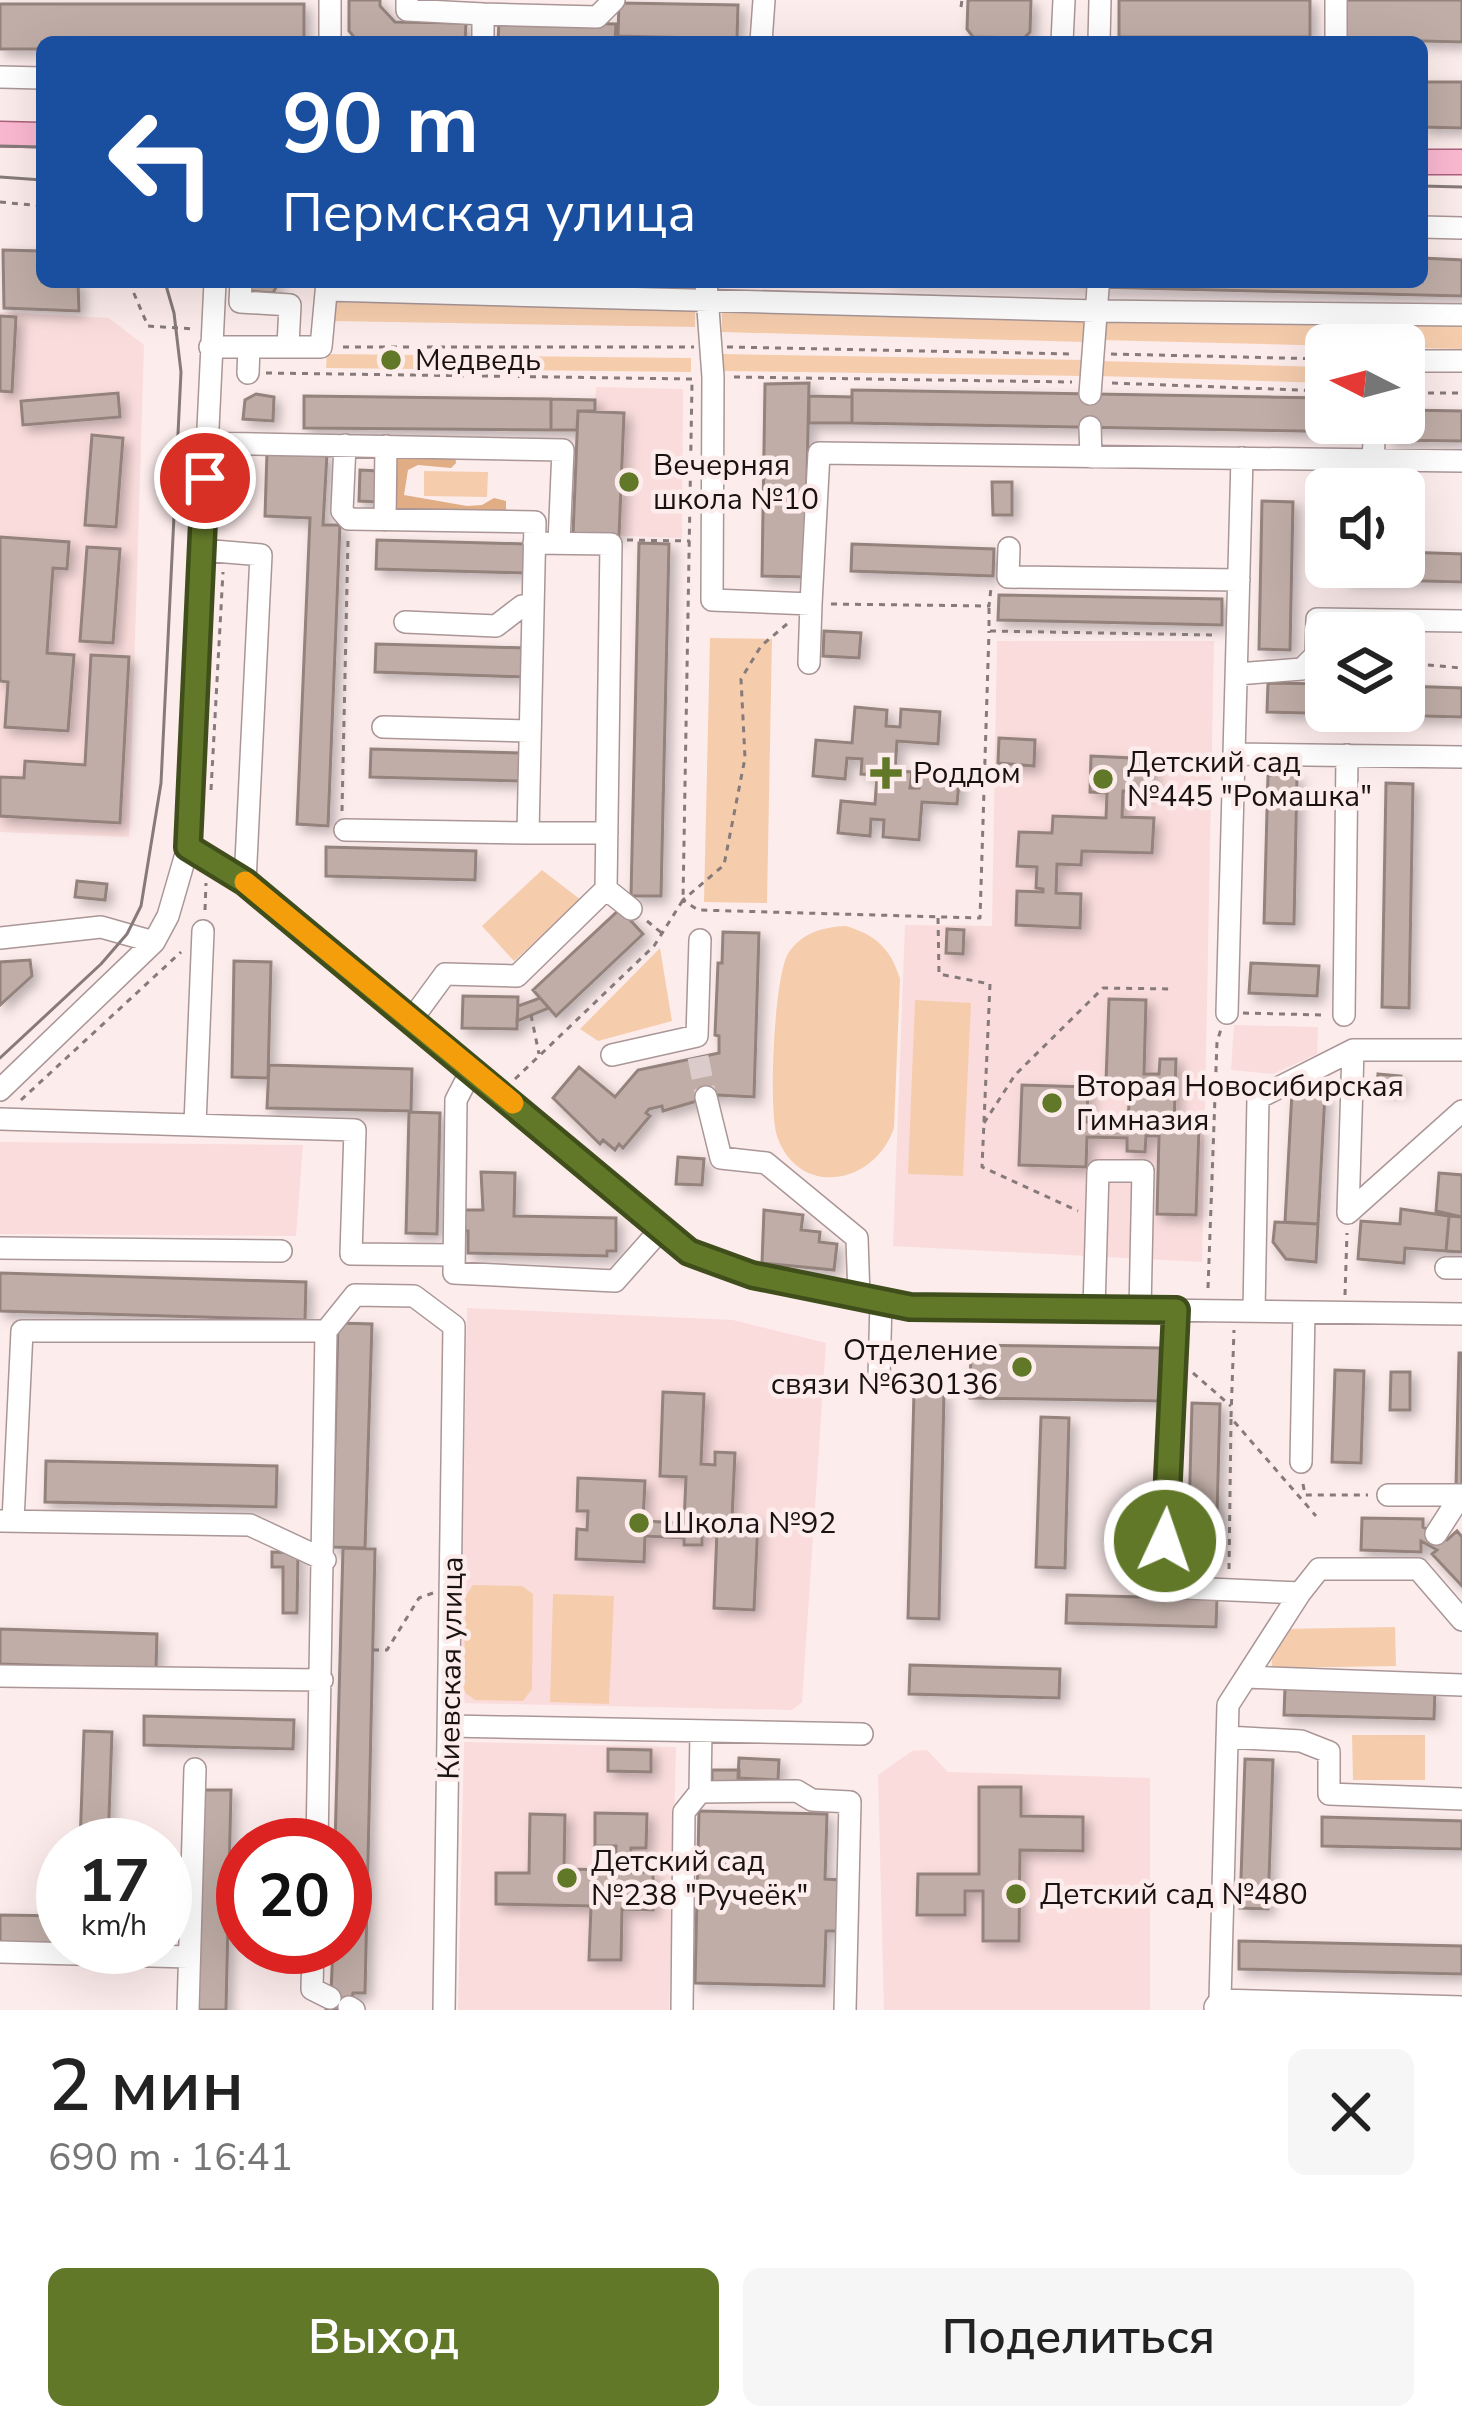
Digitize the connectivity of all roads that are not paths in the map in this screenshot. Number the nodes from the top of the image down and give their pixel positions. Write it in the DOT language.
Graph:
graph roads {
  1 [pos="329,0"];
  2 [pos="407,0"];
  3 [pos="614,0"];
  4 [pos="764,0"];
  5 [pos="1064,0"];
  6 [pos="1100,0"];
  7 [pos="1336,0"];
  8 [pos="483,14"];
  9 [pos="330,36"];
  10 [pos="483,36"];
  11 [pos="761,36"];
  12 [pos="1062,36"];
  13 [pos="1099,36"];
  14 [pos="1336,36"];
  15 [pos="0,77"];
  16 [pos="36,78"];
  17 [pos="0,134"];
  18 [pos="36,135"];
  19 [pos="1428,162"];
  20 [pos="1462,162"];
  21 [pos="1428,227"];
  22 [pos="1462,228"];
  23 [pos="214,288"];
  24 [pos="241,288"];
  25 [pos="327,288"];
  26 [pos="479,288"];
  27 [pos="706,291"];
  28 [pos="1097,300"];
  29 [pos="1462,315"];
  30 [pos="210,338"];
  31 [pos="249,346"];
  32 [pos="288,346"];
  33 [pos="1425,361"];
  34 [pos="1462,361"];
  35 [pos="248,373"];
  36 [pos="1090,388"];
  37 [pos="1090,427"];
  38 [pos="206,443"];
  39 [pos="1374,444"];
  40 [pos="345,446"];
  41 [pos="386,446"];
  42 [pos="1090,457"];
  43 [pos="1242,458"];
  44 [pos="1373,460"];
  45 [pos="1462,461"];
  46 [pos="385,520"];
  47 [pos="534,543"];
  48 [pos="560,543"];
  49 [pos="1009,548"];
  50 [pos="202,550"];
  51 [pos="1239,580"];
  52 [pos="812,604"];
  53 [pos="533,605"];
  54 [pos="1462,621"];
  55 [pos="405,622"];
  56 [pos="809,663"];
  57 [pos="1237,674"];
  58 [pos="383,727"];
  59 [pos="530,731"];
  60 [pos="1235,754"];
  61 [pos="1347,755"];
  62 [pos="1462,757"];
  63 [pos="345,830"];
  64 [pos="607,832"];
  65 [pos="528,833"];
  66 [pos="188,847"];
  67 [pos="245,882"];
  68 [pos="606,889"];
  69 [pos="636,913"];
  70 [pos="203,931"];
  71 [pos="0,938"];
  72 [pos="700,940"];
  73 [pos="154,942"];
  74 [pos="1227,1013"];
  75 [pos="1344,1016"];
  76 [pos="412,1018"];
  77 [pos="1462,1049"];
  78 [pos="1353,1050"];
  79 [pos="612,1055"];
  80 [pos="471,1071"];
  81 [pos="0,1090"];
  82 [pos="706,1097"];
  83 [pos="1462,1111"];
  84 [pos="0,1119"];
  85 [pos="195,1124"];
  86 [pos="662,1228"];
  87 [pos="0,1248"];
  88 [pos="281,1251"];
  89 [pos="454,1256"];
  90 [pos="870,1299"];
  91 [pos="1094,1309"];
  92 [pos="1140,1310"];
  93 [pos="1176,1310"];
  94 [pos="1244,1311"];
  95 [pos="1304,1312"];
  96 [pos="1462,1314"];
  97 [pos="326,1331"];
  98 [pos="879,1378"];
  99 [pos="1301,1462"];
  100 [pos="1388,1495"];
  101 [pos="1462,1495"];
  102 [pos="6,1521"];
  103 [pos="325,1560"];
  104 [pos="1418,1569"];
  105 [pos="1300,1593"];
  106 [pos="1462,1620"];
  107 [pos="0,1676"];
  108 [pos="1246,1677"];
  109 [pos="322,1680"];
  110 [pos="1462,1685"];
  111 [pos="451,1726"];
  112 [pos="700,1730"];
  113 [pos="862,1734"];
  114 [pos="1227,1737"];
  115 [pos="195,1769"];
  116 [pos="700,1792"];
  117 [pos="1462,1799"];
  118 [pos="317,1818"];
  119 [pos="192,1863"];
  120 [pos="0,1952"];
  121 [pos="36,1953"];
  122 [pos="189,1974"];
  123 [pos="336,2001"];
  124 [pos="1217,2005"];
  125 [pos="1462,2007"];
  126 [pos="188,2010"];
  127 [pos="300,2010"];
  128 [pos="444,2010"];
  129 [pos="682,2010"];
  130 [pos="845,2010"];
  1 -- 9 [label="street"];
  2 -- 8 [label="street"];
  3 -- 8 [label="street"];
  4 -- 11 [label="street"];
  5 -- 12 [label="street"];
  6 -- 13 [label="street"];
  7 -- 14 [label="street"];
  8 -- 10 [label="street"];
  15 -- 16 [label="street"];
  17 -- 18 [label="main road"];
  19 -- 20 [label="main road"];
  21 -- 22 [label="street"];
  23 -- 30 [label="street"];
  24 -- 32 [label="street"];
  25 -- 32 [label="street"];
  26 -- 27 [label="street"];
  27 -- 28 [label="street"];
  27 -- 52 [label="street"];
  28 -- 29 [label="street"];
  28 -- 36 [label="street"];
  30 -- 31 [label="street"];
  30 -- 38 [label="street"];
  31 -- 32 [label="street"];
  31 -- 35 [label="street"];
  33 -- 34 [label="street"];
  37 -- 42 [label="street"];
  38 -- 40 [label="street"];
  38 -- 50 [label="street"];
  39 -- 44 [label="street"];
  40 -- 41 [label="street"];
  40 -- 46 [label="street"];
  41 -- 46 [label="street"];
  41 -- 48 [label="street"];
  42 -- 43 [label="street"];
  42 -- 52 [label="street"];
  43 -- 44 [label="street"];
  43 -- 51 [label="street"];
  44 -- 45 [label="street"];
  46 -- 47 [label="street"];
  47 -- 48 [label="street"];
  47 -- 53 [label="street"];
  48 -- 64 [label="street"];
  49 -- 51 [label="street"];
  50 -- 66 [label="street"];
  50 -- 67 [label="street"];
  51 -- 57 [label="street"];
  52 -- 56 [label="street"];
  53 -- 55 [label="street"];
  53 -- 59 [label="street"];
  54 -- 57 [label="street"];
  57 -- 60 [label="street"];
  58 -- 59 [label="street"];
  59 -- 65 [label="street"];
  60 -- 61 [label="street"];
  60 -- 74 [label="street"];
  61 -- 62 [label="street"];
  61 -- 75 [label="street"];
  63 -- 65 [label="street"];
  64 -- 65 [label="street"];
  64 -- 68 [label="street"];
  66 -- 67 [label="street"];
  66 -- 73 [label="street"];
  67 -- 76 [label="street"];
  68 -- 69 [label="street"];
  68 -- 76 [label="street"];
  70 -- 85 [label="street"];
  71 -- 73 [label="street"];
  72 -- 79 [label="street"];
  73 -- 81 [label="street"];
  76 -- 80 [label="street"];
  77 -- 78 [label="street"];
  78 -- 83 [label="street"];
  78 -- 94 [label="street"];
  80 -- 86 [label="street"];
  80 -- 89 [label="street"];
  82 -- 90 [label="street"];
  84 -- 85 [label="street"];
  85 -- 89 [label="street"];
  86 -- 89 [label="street"];
  86 -- 90 [label="street"];
  87 -- 88 [label="street"];
  90 -- 91 [label="street"];
  90 -- 98 [label="street"];
  91 -- 92 [label="street"];
  91 -- 92 [label="street"];
  92 -- 93 [label="street"];
  93 -- 94 [label="street"];
  93 -- 105 [label="street"];
  94 -- 95 [label="street"];
  95 -- 96 [label="street"];
  95 -- 99 [label="street"];
  97 -- 102 [label="street"];
  97 -- 103 [label="street"];
  97 -- 111 [label="street, Киевская улица"];
  100 -- 101 [label="street"];
  101 -- 104 [label="street"];
  102 -- 103 [label="street"];
  103 -- 109 [label="street"];
  104 -- 105 [label="street"];
  104 -- 106 [label="street"];
  105 -- 108 [label="street"];
  107 -- 109 [label="street"];
  108 -- 110 [label="street"];
  108 -- 114 [label="street"];
  109 -- 118 [label="street"];
  111 -- 112 [label="street"];
  111 -- 128 [label="street, Киевская улица"];
  112 -- 113 [label="street"];
  112 -- 116 [label="street"];
  114 -- 117 [label="street"];
  114 -- 124 [label="street"];
  115 -- 119 [label="street"];
  116 -- 129 [label="street"];
  116 -- 130 [label="street"];
  120 -- 121 [label="street"];
  122 -- 126 [label="street"];
  123 -- 127 [label="street"];
  124 -- 125 [label="street"];
}
